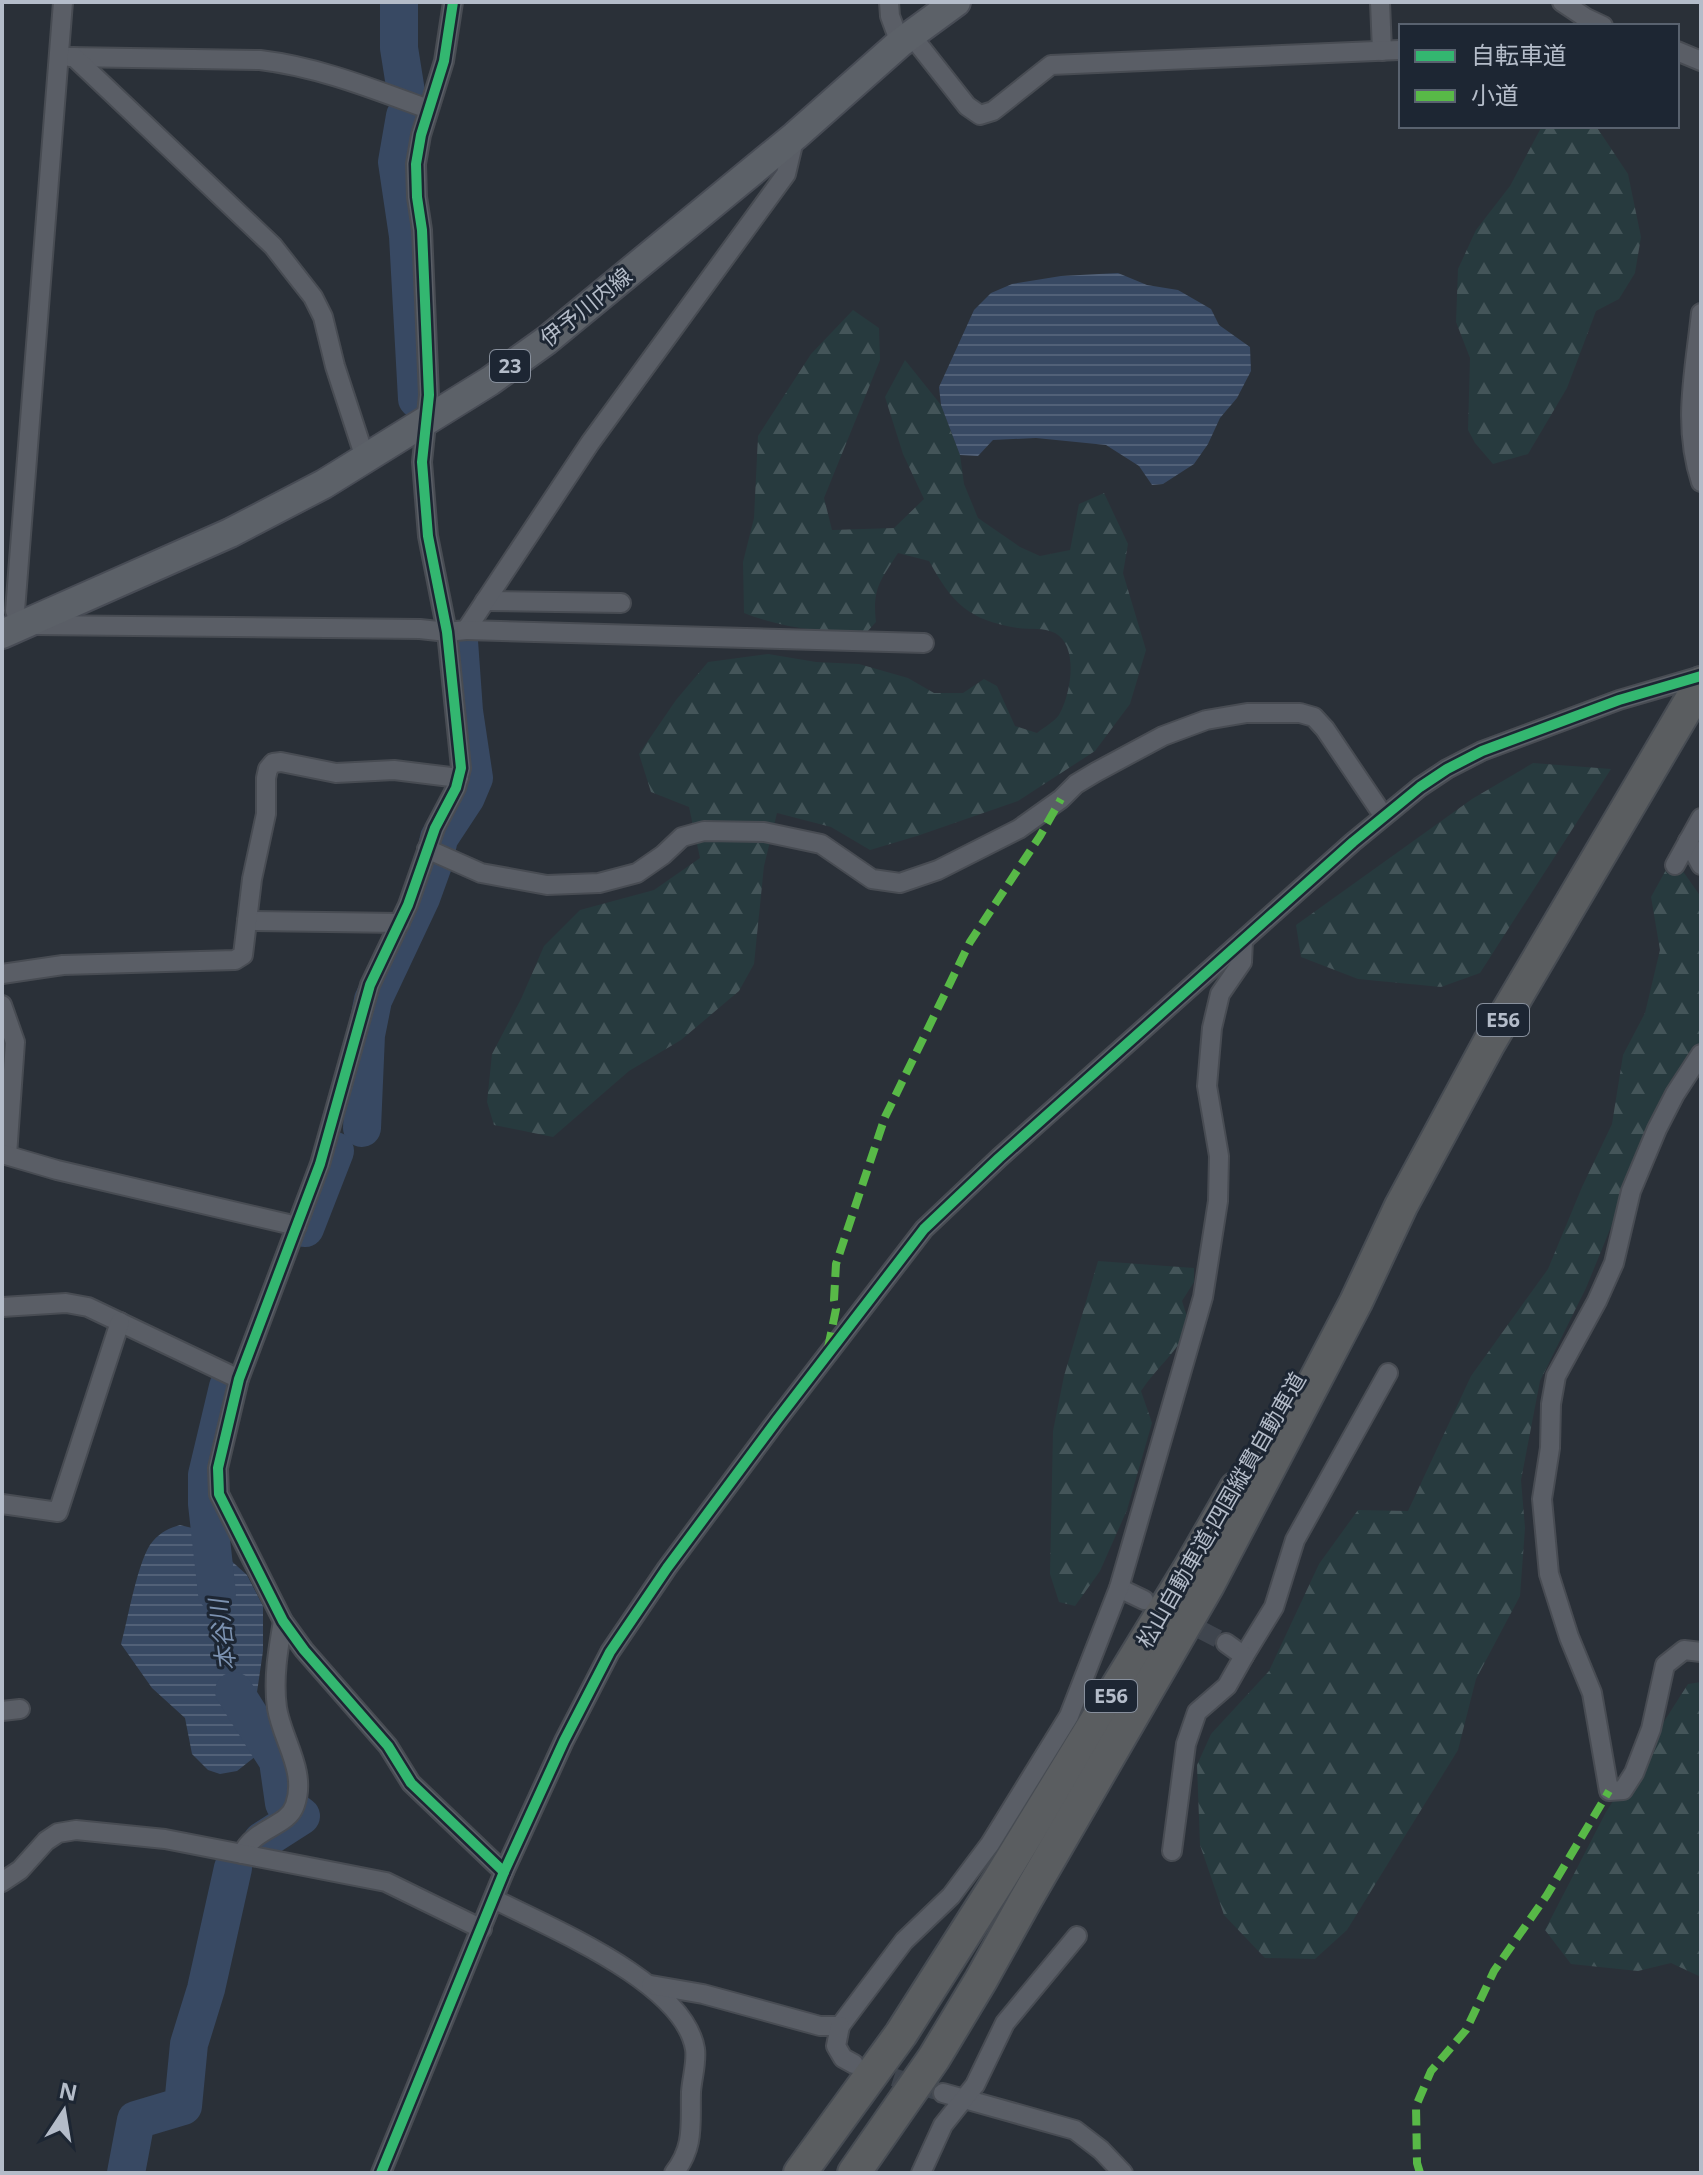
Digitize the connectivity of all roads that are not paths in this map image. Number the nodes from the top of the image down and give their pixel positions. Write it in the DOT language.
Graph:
graph roads {
  1 [pos="63,2"];
  2 [pos="453,2"];
  3 [pos="889,2"];
  4 [pos="955,2"];
  5 [pos="1380,2"];
  6 [pos="1562,2"];
  7 [pos="1599,24"];
  8 [pos="906,39"];
  9 [pos="1679,52"];
  10 [pos="66,57"];
  11 [pos="1701,61"];
  12 [pos="428,109"];
  13 [pos="795,136"];
  14 [pos="1701,313"];
  15 [pos="425,422"];
  16 [pos="365,458"];
  17 [pos="1701,482"];
  18 [pos="485,601"];
  19 [pos="621,603"];
  20 [pos="9,626"];
  21 [pos="456,631"];
  22 [pos="924,643"];
  23 [pos="1701,676"];
  24 [pos="1701,683"];
  25 [pos="459,778"];
  26 [pos="1383,815"];
  27 [pos="1701,818"];
  28 [pos="1688,841"];
  29 [pos="427,849"];
  30 [pos="1675,865"];
  31 [pos="1701,865"];
  32 [pos="247,921"];
  33 [pos="400,923"];
  34 [pos="1243,940"];
  35 [pos="2,974"];
  36 [pos="2,1005"];
  37 [pos="1701,1054"];
  38 [pos="4,1155"];
  39 [pos="1401,1206"];
  40 [pos="297,1226"];
  41 [pos="2,1307"];
  42 [pos="120,1322"];
  43 [pos="1388,1373"];
  44 [pos="239,1379"];
  45 [pos="2,1504"];
  46 [pos="1119,1588"];
  47 [pos="1144,1600"];
  48 [pos="283,1621"];
  49 [pos="1226,1643"];
  50 [pos="1701,1652"];
  51 [pos="1244,1656"];
  52 [pos="1172,1851"];
  53 [pos="242,1854"];
  54 [pos="504,1872"];
  55 [pos="2,1882"];
  56 [pos="494,1899"];
  57 [pos="482,1929"];
  58 [pos="1077,1936"];
  59 [pos="651,1985"];
  60 [pos="840,2026"];
  61 [pos="854,2064"];
  62 [pos="943,2093"];
  63 [pos="962,2098"];
  64 [pos="381,2173"];
  65 [pos="674,2173"];
  66 [pos="800,2173"];
  67 [pos="854,2173"];
  68 [pos="921,2173"];
  69 [pos="1123,2173"];
  1 -- 10 [label="street"];
  2 -- 12 [label="street"];
  3 -- 8 [label="street"];
  4 -- 8 [label="main road, 伊予川内線 / 23"];
  5 -- 8 [label="street"];
  6 -- 7 [label="street"];
  8 -- 13 [label="main road, 伊予川内線 / 23"];
  9 -- 11 [label="street"];
  10 -- 12 [label="street"];
  10 -- 16 [label="street"];
  10 -- 20 [label="street"];
  12 -- 15 [label="street"];
  13 -- 15 [label="main road, 伊予川内線 / 23"];
  13 -- 18 [label="street"];
  14 -- 17 [label="street"];
  15 -- 16 [label="main road, 伊予川内線 / 23"];
  15 -- 21 [label="street"];
  16 -- 20 [label="main road, 伊予川内線 / 23"];
  18 -- 19 [label="street"];
  18 -- 21 [label="street"];
  20 -- 21 [label="street"];
  21 -- 22 [label="street"];
  21 -- 25 [label="street"];
  23 -- 26 [label="street"];
  24 -- 39 [label="highway, 松山自動車道;四国縦貫自動車道 / E56"];
  25 -- 29 [label="street"];
  25 -- 32 [label="street"];
  26 -- 29 [label="street"];
  26 -- 34 [label="street"];
  27 -- 28 [label="street"];
  28 -- 30 [label="street"];
  28 -- 31 [label="street"];
  29 -- 33 [label="street"];
  32 -- 33 [label="street"];
  32 -- 35 [label="street"];
  33 -- 40 [label="street"];
  34 -- 46 [label="street"];
  34 -- 54 [label="street"];
  36 -- 38 [label="street"];
  37 -- 50 [label="street"];
  38 -- 40 [label="street"];
  39 -- 66 [label="highway, 松山自動車道;四国縦貫自動車道 / E56"];
  39 -- 67 [label="highway, 松山自動車道;四国縦貫自動車道 / E56"];
  40 -- 44 [label="street"];
  41 -- 42 [label="street"];
  42 -- 44 [label="street"];
  42 -- 45 [label="street"];
  43 -- 51 [label="street"];
  44 -- 48 [label="street"];
  46 -- 47 [label="street"];
  46 -- 60 [label="street"];
  48 -- 53 [label="street"];
  48 -- 54 [label="street"];
  49 -- 51 [label="street"];
  51 -- 52 [label="street"];
  53 -- 55 [label="street"];
  53 -- 57 [label="street"];
  54 -- 56 [label="street"];
  56 -- 57 [label="street"];
  56 -- 59 [label="street"];
  57 -- 64 [label="street"];
  58 -- 63 [label="street"];
  59 -- 60 [label="street"];
  59 -- 65 [label="street"];
  60 -- 61 [label="street"];
  62 -- 63 [label="street"];
  63 -- 68 [label="street"];
  63 -- 69 [label="street"];
}
